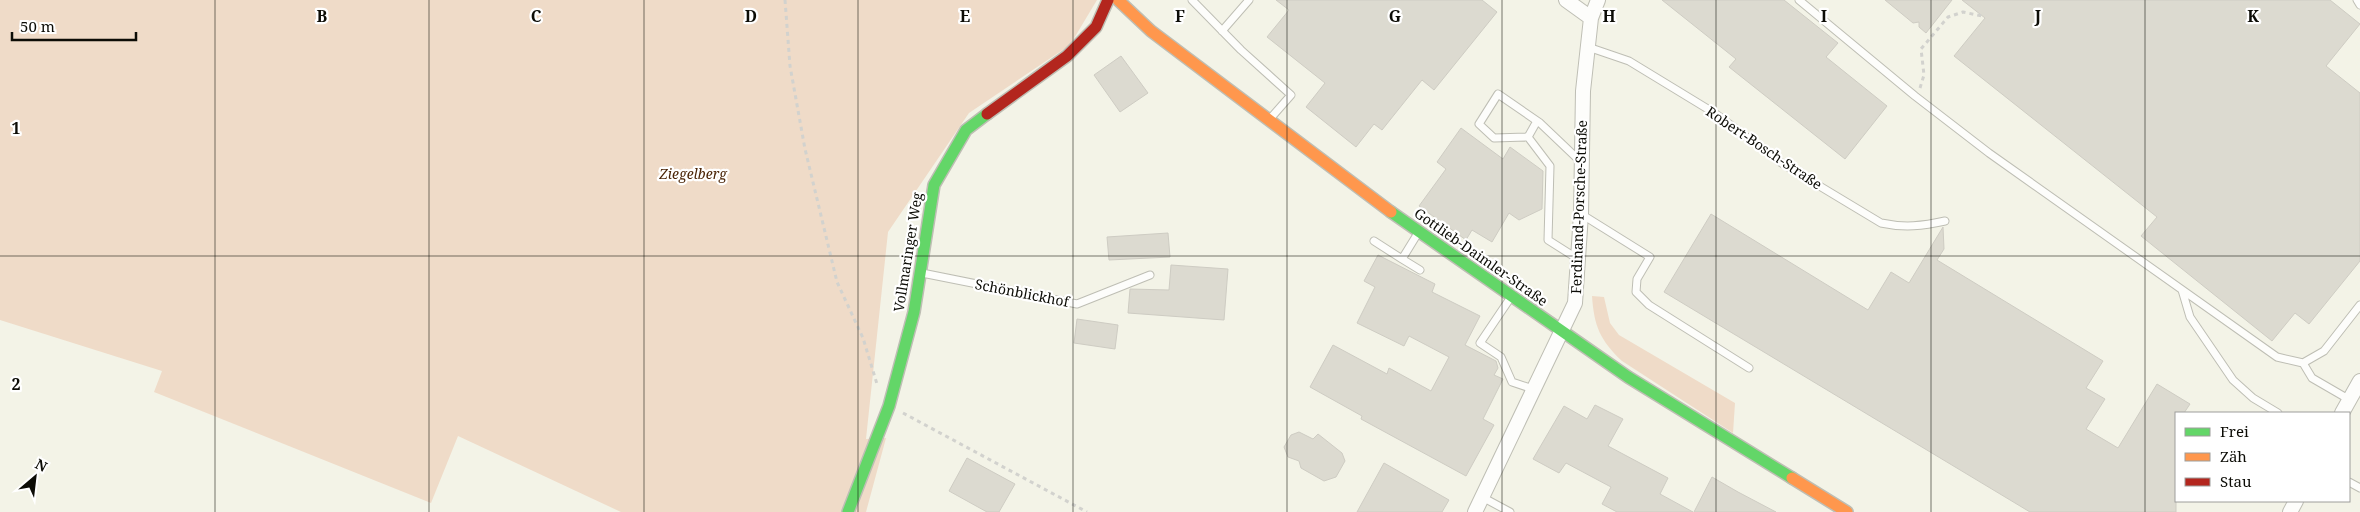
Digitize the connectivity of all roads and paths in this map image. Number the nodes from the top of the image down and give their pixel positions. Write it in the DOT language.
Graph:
graph roads {
  1 [pos="785,0"];
  2 [pos="1108,0"];
  3 [pos="1118,0"];
  4 [pos="1192,0"];
  5 [pos="1249,0"];
  6 [pos="1566,0"];
  7 [pos="1598,0"];
  8 [pos="1799,0"];
  9 [pos="2357,0"];
  10 [pos="2360,5"];
  11 [pos="1982,16"];
  12 [pos="1591,18"];
  13 [pos="1222,31"];
  14 [pos="1588,47"];
  15 [pos="1915,96"];
  16 [pos="1269,120"];
  17 [pos="1537,121"];
  18 [pos="1528,137"];
  19 [pos="1581,162"];
  20 [pos="1581,214"];
  21 [pos="1945,220"];
  22 [pos="1418,233"];
  23 [pos="1374,241"];
  24 [pos="1402,259"];
  25 [pos="1579,260"];
  26 [pos="1420,270"];
  27 [pos="919,272"];
  28 [pos="1150,275"];
  29 [pos="2182,290"];
  30 [pos="1511,297"];
  31 [pos="2360,305"];
  32 [pos="1562,331"];
  33 [pos="2303,363"];
  34 [pos="1748,368"];
  35 [pos="2360,381"];
  36 [pos="1534,389"];
  37 [pos="2350,400"];
  38 [pos="889,406"];
  39 [pos="2276,412"];
  40 [pos="2343,412"];
  41 [pos="1482,498"];
  42 [pos="848,512"];
  43 [pos="1087,512"];
  44 [pos="1475,512"];
  45 [pos="1510,512"];
  46 [pos="1846,512"];
  1 -- 38 [label="path"];
  2 -- 27 [label="street, Vollmaringer Weg"];
  3 -- 16 [label="street, Gottlieb-Daimler-Straße"];
  4 -- 13 [label="lane"];
  5 -- 13 [label="lane"];
  6 -- 12 [label="street"];
  7 -- 12 [label="street, Ferdinand-Porsche-Straße"];
  8 -- 15 [label="lane"];
  9 -- 10 [label="lane"];
  11 -- 15 [label="path"];
  12 -- 14 [label="street, Ferdinand-Porsche-Straße"];
  13 -- 16 [label="lane"];
  14 -- 19 [label="street, Ferdinand-Porsche-Straße"];
  14 -- 21 [label="lane, Robert-Bosch-Straße"];
  15 -- 29 [label="lane"];
  16 -- 22 [label="street, Gottlieb-Daimler-Straße"];
  17 -- 18 [label="lane"];
  17 -- 18 [label="lane"];
  17 -- 19 [label="lane"];
  18 -- 25 [label="lane"];
  19 -- 20 [label="street, Ferdinand-Porsche-Straße"];
  20 -- 25 [label="street, Ferdinand-Porsche-Straße"];
  20 -- 34 [label="lane"];
  22 -- 24 [label="lane"];
  22 -- 30 [label="street, Gottlieb-Daimler-Straße"];
  23 -- 24 [label="lane"];
  24 -- 26 [label="lane"];
  25 -- 32 [label="street, Ferdinand-Porsche-Straße"];
  27 -- 28 [label="lane, Schönblickhof"];
  27 -- 38 [label="street, Vollmaringer Weg"];
  29 -- 33 [label="lane"];
  29 -- 39 [label="lane"];
  30 -- 32 [label="street, Gottlieb-Daimler-Straße"];
  30 -- 36 [label="lane"];
  31 -- 33 [label="lane"];
  32 -- 36 [label="street, Ferdinand-Porsche-Straße"];
  32 -- 46 [label="street, Gottlieb-Daimler-Straße"];
  33 -- 37 [label="lane"];
  35 -- 37 [label="street"];
  36 -- 41 [label="street, Ferdinand-Porsche-Straße"];
  37 -- 40 [label="street"];
  38 -- 42 [label="street, Vollmaringer Weg"];
  38 -- 43 [label="path"];
  41 -- 44 [label="street, Ferdinand-Porsche-Straße"];
  41 -- 45 [label="lane"];
}
